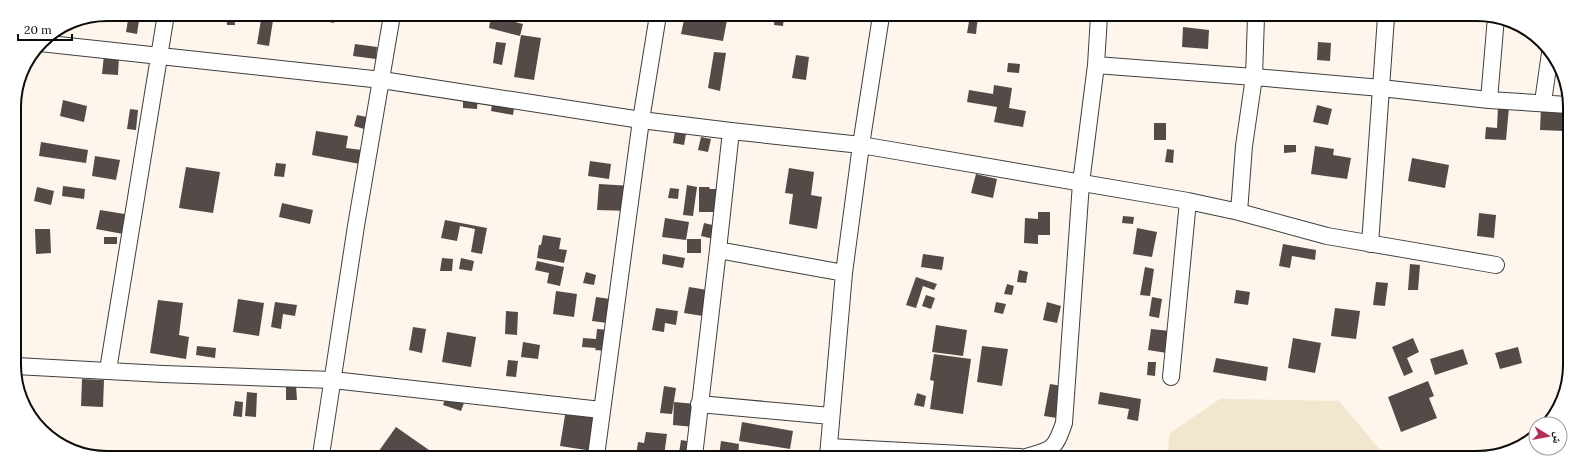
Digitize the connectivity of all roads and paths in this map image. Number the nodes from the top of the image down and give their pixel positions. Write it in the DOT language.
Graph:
graph roads {
  1 [pos="165,21"];
  2 [pos="391,21"];
  3 [pos="657,21"];
  4 [pos="880,21"];
  5 [pos="1099,21"];
  6 [pos="1256,21"];
  7 [pos="1386,21"];
  8 [pos="1495,23"];
  9 [pos="48,44"];
  10 [pos="159,56"];
  11 [pos="1549,59"];
  12 [pos="1096,65"];
  13 [pos="1254,77"];
  14 [pos="382,80"];
  15 [pos="1381,88"];
  16 [pos="1489,100"];
  17 [pos="1543,102"];
  18 [pos="1563,104"];
  19 [pos="640,120"];
  20 [pos="731,131"];
  21 [pos="861,145"];
  22 [pos="1081,183"];
  23 [pos="1188,201"];
  24 [pos="1239,212"];
  25 [pos="1370,244"];
  26 [pos="718,250"];
  27 [pos="1496,265"];
  28 [pos="844,273"];
  29 [pos="21,366"];
  30 [pos="108,370"];
  31 [pos="1171,377"];
  32 [pos="333,380"];
  33 [pos="699,404"];
  34 [pos="601,410"];
  35 [pos="831,416"];
  36 [pos="322,451"];
  37 [pos="597,451"];
  38 [pos="694,451"];
  39 [pos="829,451"];
  40 [pos="1045,451"];
  1 -- 10 [label="street"];
  2 -- 14 [label="street"];
  3 -- 19 [label="street"];
  4 -- 21 [label="street"];
  5 -- 12 [label="street"];
  6 -- 13 [label="street"];
  7 -- 15 [label="street"];
  8 -- 16 [label="street"];
  9 -- 10 [label="street"];
  10 -- 14 [label="street"];
  10 -- 30 [label="street"];
  11 -- 17 [label="street"];
  12 -- 13 [label="street"];
  12 -- 22 [label="street"];
  13 -- 15 [label="street"];
  13 -- 24 [label="street"];
  14 -- 19 [label="street"];
  14 -- 32 [label="street"];
  15 -- 16 [label="street"];
  15 -- 25 [label="street"];
  16 -- 17 [label="street"];
  17 -- 18 [label="street"];
  19 -- 20 [label="street"];
  19 -- 34 [label="street"];
  20 -- 21 [label="street"];
  20 -- 26 [label="street"];
  21 -- 22 [label="street"];
  21 -- 28 [label="street"];
  22 -- 23 [label="street"];
  22 -- 40 [label="street"];
  23 -- 24 [label="street"];
  23 -- 31 [label="street"];
  24 -- 25 [label="street"];
  25 -- 27 [label="street"];
  26 -- 28 [label="street"];
  26 -- 33 [label="street"];
  28 -- 35 [label="street"];
  29 -- 30 [label="street"];
  30 -- 32 [label="street"];
  32 -- 34 [label="street"];
  32 -- 36 [label="street"];
  33 -- 35 [label="street"];
  33 -- 38 [label="street"];
  34 -- 37 [label="street"];
  35 -- 39 [label="street"];
}
